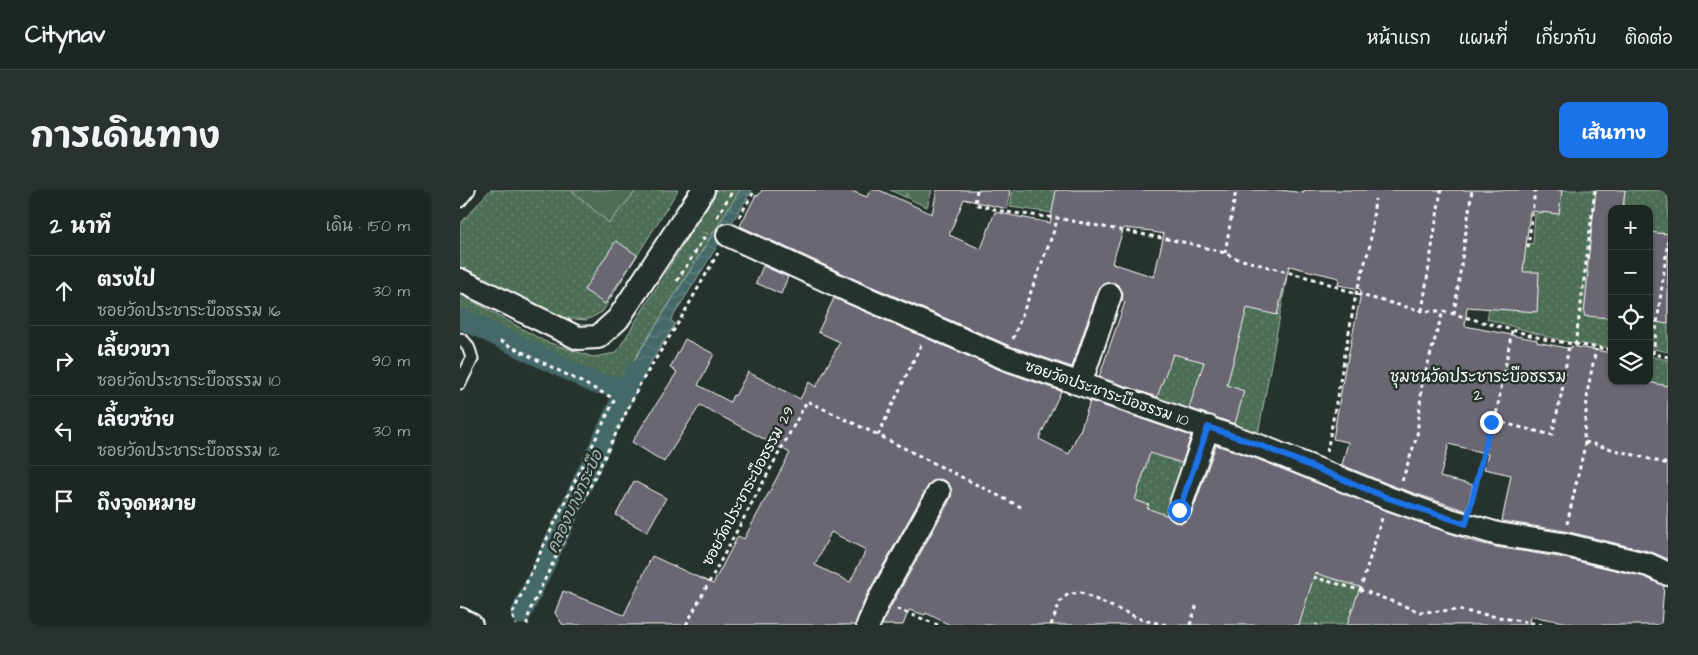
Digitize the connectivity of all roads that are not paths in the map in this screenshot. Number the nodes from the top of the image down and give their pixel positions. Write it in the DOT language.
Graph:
graph roads {
  1 [pos="469,190"];
  2 [pos="703,190"];
  3 [pos="460,201"];
  4 [pos="728,235"];
  5 [pos="460,280"];
  6 [pos="1110,296"];
  7 [pos="460,339"];
  8 [pos="460,383"];
  9 [pos="1080,384"];
  10 [pos="1208,427"];
  11 [pos="939,492"];
  12 [pos="1179,510"];
  13 [pos="1668,574"];
  14 [pos="460,619"];
  15 [pos="471,625"];
  16 [pos="868,625"];
  1 -- 3 [label="lane"];
  2 -- 5 [label="street"];
  4 -- 9 [label="street, ซอยวัดประชาระบือธรรม 10"];
  6 -- 9 [label="street"];
  7 -- 8 [label="lane"];
  9 -- 10 [label="street, ซอยวัดประชาระบือธรรม 10"];
  10 -- 12 [label="street"];
  10 -- 13 [label="street, ซอยวัดประชาระบือธรรม 10"];
  11 -- 16 [label="street"];
  14 -- 15 [label="street"];
}
